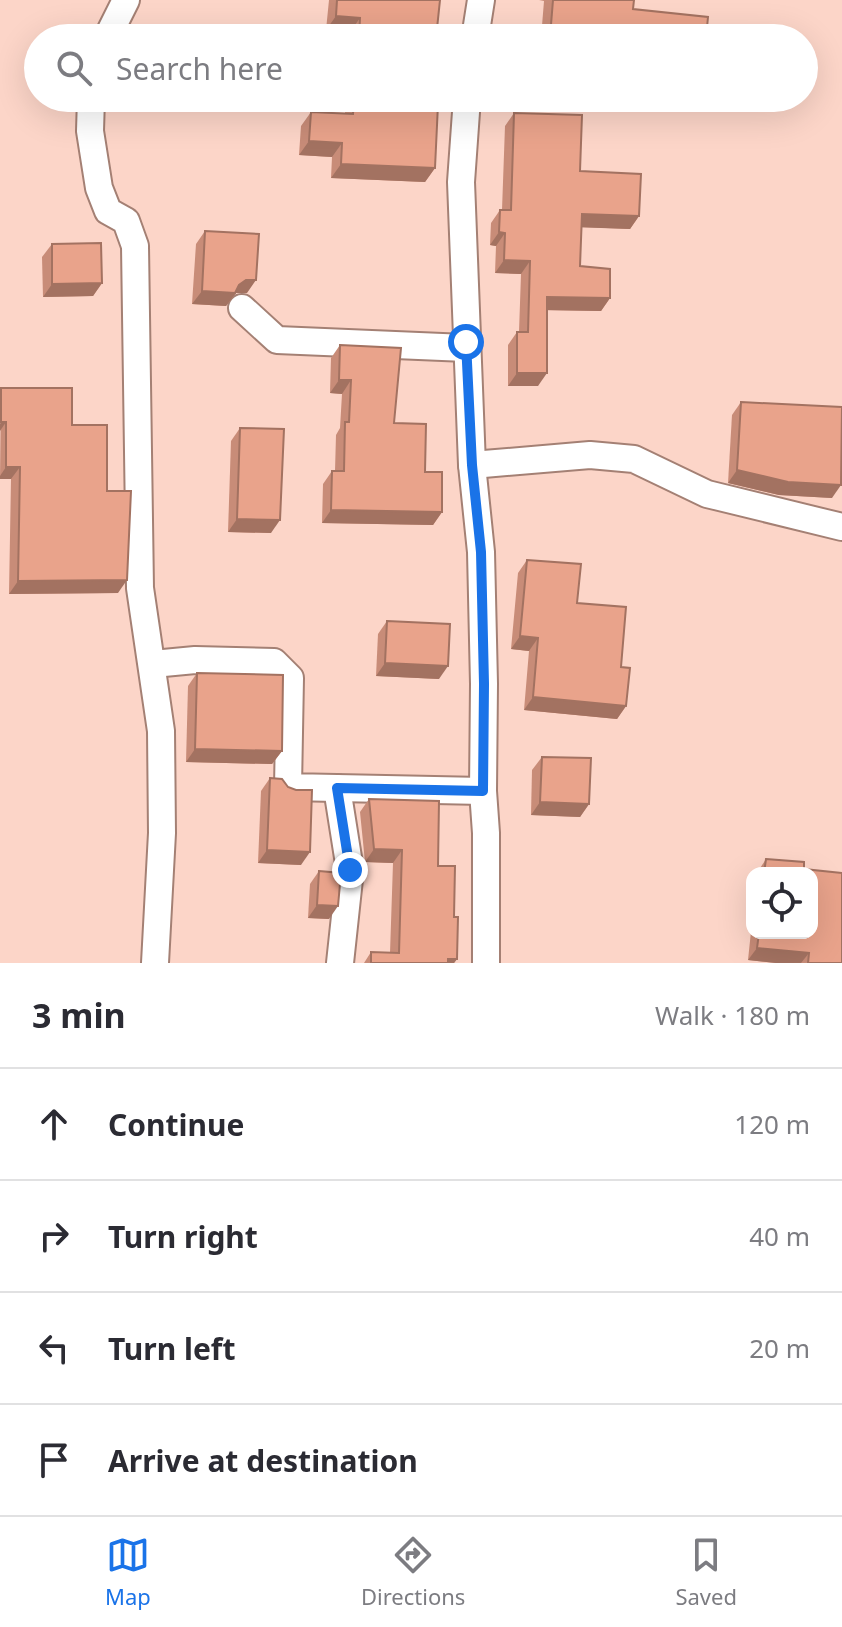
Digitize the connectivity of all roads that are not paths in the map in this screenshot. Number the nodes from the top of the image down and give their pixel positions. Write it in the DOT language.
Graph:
graph roads {
  1 [pos="126,0"];
  2 [pos="481,0"];
  3 [pos="114,24"];
  4 [pos="477,24"];
  5 [pos="91,112"];
  6 [pos="466,112"];
  7 [pos="242,308"];
  8 [pos="466,348"];
  9 [pos="472,465"];
  10 [pos="842,527"];
  11 [pos="153,664"];
  12 [pos="337,788"];
  13 [pos="483,791"];
  14 [pos="155,963"];
  15 [pos="340,963"];
  16 [pos="486,963"];
  1 -- 3 [label="street"];
  2 -- 4 [label="street"];
  5 -- 11 [label="street"];
  6 -- 8 [label="street"];
  7 -- 8 [label="street"];
  8 -- 9 [label="street"];
  9 -- 10 [label="street"];
  9 -- 13 [label="street"];
  11 -- 12 [label="street"];
  11 -- 14 [label="street"];
  12 -- 13 [label="street"];
  12 -- 15 [label="street"];
  13 -- 16 [label="street"];
}
